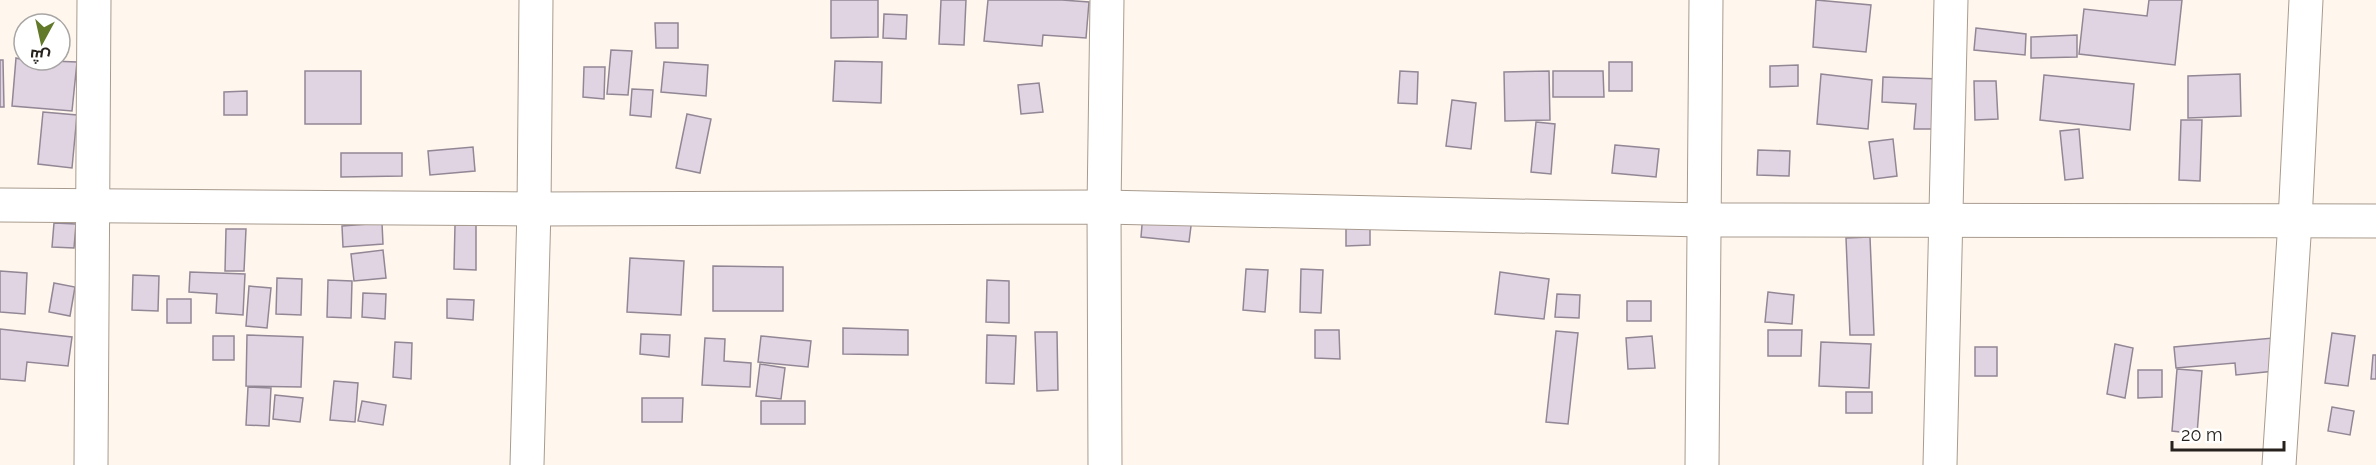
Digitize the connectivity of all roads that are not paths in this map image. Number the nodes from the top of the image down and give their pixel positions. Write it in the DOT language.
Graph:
graph roads {
  1 [pos="94,0"];
  2 [pos="536,0"];
  3 [pos="1107,0"];
  4 [pos="1706,0"];
  5 [pos="1951,0"];
  6 [pos="2306,0"];
  7 [pos="0,205"];
  8 [pos="93,206"];
  9 [pos="1104,207"];
  10 [pos="534,209"];
  11 [pos="1704,220"];
  12 [pos="1945,221"];
  13 [pos="2295,221"];
  14 [pos="2376,221"];
  15 [pos="92,465"];
  16 [pos="527,465"];
  17 [pos="1105,465"];
  18 [pos="1702,465"];
  19 [pos="1940,465"];
  20 [pos="2279,465"];
  1 -- 8 [label="street"];
  2 -- 10 [label="street"];
  3 -- 9 [label="street"];
  4 -- 11 [label="street"];
  5 -- 12 [label="street"];
  6 -- 13 [label="street"];
  7 -- 8 [label="street"];
  8 -- 10 [label="street"];
  8 -- 15 [label="street"];
  9 -- 10 [label="street"];
  9 -- 11 [label="street"];
  9 -- 17 [label="street"];
  10 -- 16 [label="street"];
  11 -- 12 [label="street"];
  11 -- 18 [label="street"];
  12 -- 13 [label="street"];
  12 -- 19 [label="street"];
  13 -- 14 [label="street"];
  13 -- 20 [label="street"];
}
